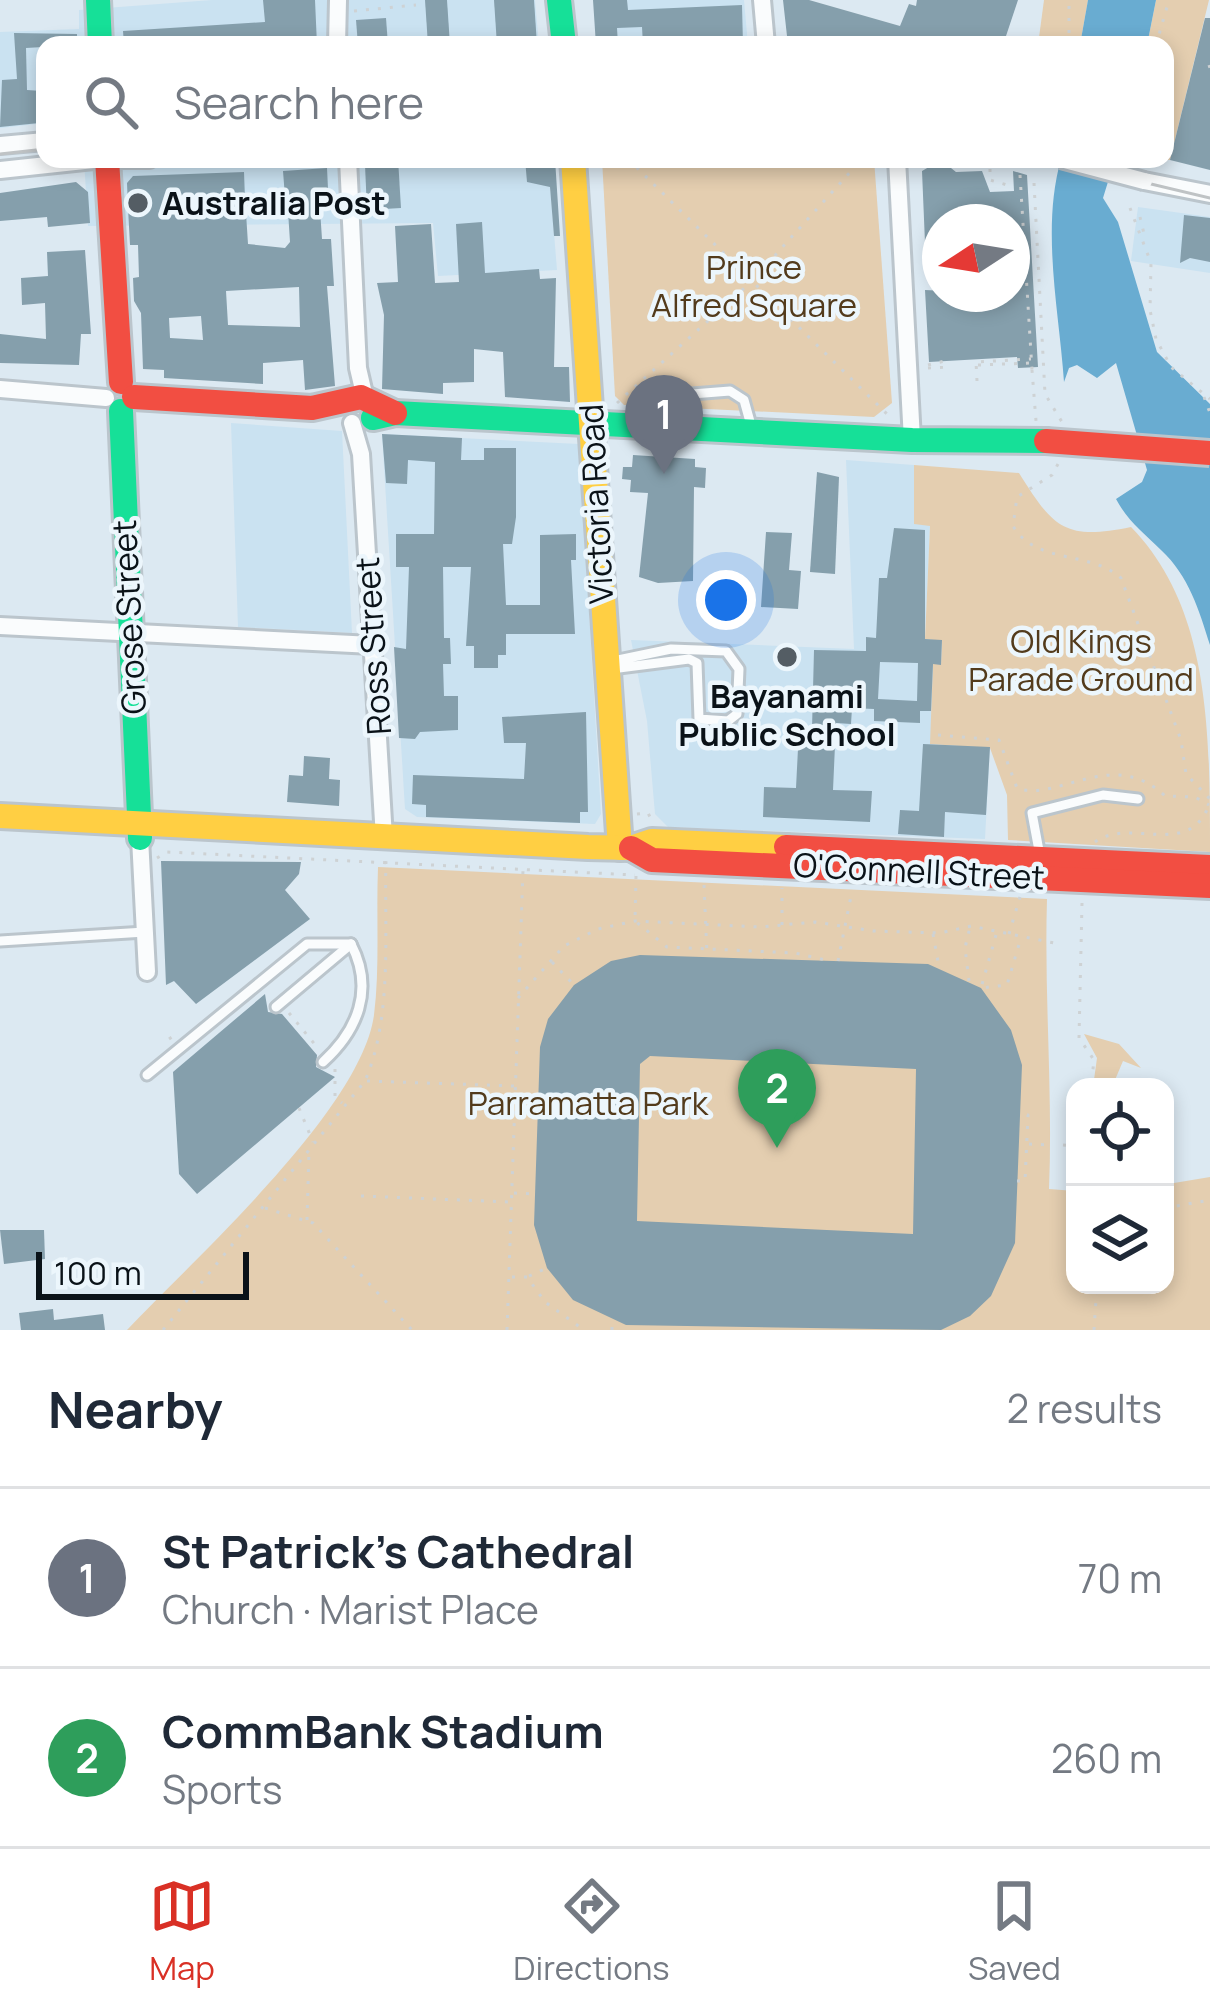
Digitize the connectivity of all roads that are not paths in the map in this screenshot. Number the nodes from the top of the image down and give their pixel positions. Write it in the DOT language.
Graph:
graph roads {
  1 [pos="98,0"];
  2 [pos="338,0"];
  3 [pos="559,0"];
  4 [pos="576,0"];
  5 [pos="762,0"];
  6 [pos="100,36"];
  7 [pos="338,36"];
  8 [pos="563,36"];
  9 [pos="578,36"];
  10 [pos="765,36"];
  11 [pos="36,142"];
  12 [pos="0,145"];
  13 [pos="36,166"];
  14 [pos="107,168"];
  15 [pos="348,168"];
  16 [pos="574,168"];
  17 [pos="587,168"];
  18 [pos="897,168"];
  19 [pos="1094,168"];
  20 [pos="0,170"];
  21 [pos="1210,194"];
  22 [pos="0,389"];
  23 [pos="121,397"];
  24 [pos="364,411"];
  25 [pos="605,418"];
  26 [pos="668,427"];
  27 [pos="753,431"];
  28 [pos="912,440"];
  29 [pos="1210,453"];
  30 [pos="0,626"];
  31 [pos="130,632"];
  32 [pos="372,644"];
  33 [pos="704,650"];
  34 [pos="697,663"];
  35 [pos="619,664"];
  36 [pos="1138,799"];
  37 [pos="0,816"];
  38 [pos="140,830"];
  39 [pos="0,833"];
  40 [pos="626,848"];
  41 [pos="385,850"];
  42 [pos="1040,856"];
  43 [pos="1210,867"];
  44 [pos="1210,886"];
  45 [pos="145,932"];
  46 [pos="0,941"];
  47 [pos="351,944"];
  48 [pos="147,972"];
  49 [pos="278,1005"];
  50 [pos="325,1060"];
  51 [pos="147,1076"];
  1 -- 6 [label="main road"];
  2 -- 7 [label="street"];
  3 -- 8 [label="main road"];
  4 -- 9 [label="main road"];
  5 -- 10 [label="street"];
  11 -- 12 [label="street"];
  13 -- 20 [label="street"];
  14 -- 23 [label="main road, Grose Street"];
  15 -- 24 [label="street, Ross Street"];
  16 -- 25 [label="main road, Victoria Road"];
  17 -- 25 [label="main road, Victoria Road"];
  18 -- 28 [label="street"];
  19 -- 21 [label="street, bridge"];
  22 -- 23 [label="street"];
  23 -- 24 [label="main road"];
  23 -- 31 [label="main road, Grose Street"];
  24 -- 25 [label="main road"];
  24 -- 32 [label="street, Ross Street"];
  25 -- 26 [label="main road"];
  25 -- 35 [label="main road, Victoria Road"];
  25 -- 40 [label="main road, Victoria Road"];
  26 -- 27 [label="main road"];
  26 -- 27 [label="lane"];
  27 -- 28 [label="main road"];
  28 -- 29 [label="main road, bridge"];
  30 -- 31 [label="street"];
  31 -- 32 [label="street"];
  31 -- 38 [label="main road, Grose Street"];
  32 -- 41 [label="street, Ross Street"];
  33 -- 34 [label="lane"];
  33 -- 34 [label="lane"];
  33 -- 35 [label="lane"];
  34 -- 35 [label="lane"];
  35 -- 40 [label="main road, Victoria Road"];
  36 -- 42 [label="lane"];
  37 -- 38 [label="main road, O'Connell Street"];
  38 -- 39 [label="main road, O'Connell Street"];
  38 -- 41 [label="main road, O'Connell Street"];
  38 -- 45 [label="street"];
  40 -- 41 [label="main road, O'Connell Street"];
  40 -- 42 [label="main road, O'Connell Street"];
  40 -- 44 [label="main road, O'Connell Street"];
  42 -- 43 [label="main road, O'Connell Street"];
  45 -- 46 [label="lane"];
  45 -- 48 [label="street"];
  47 -- 49 [label="lane"];
  47 -- 50 [label="lane"];
  47 -- 51 [label="lane"];
}
